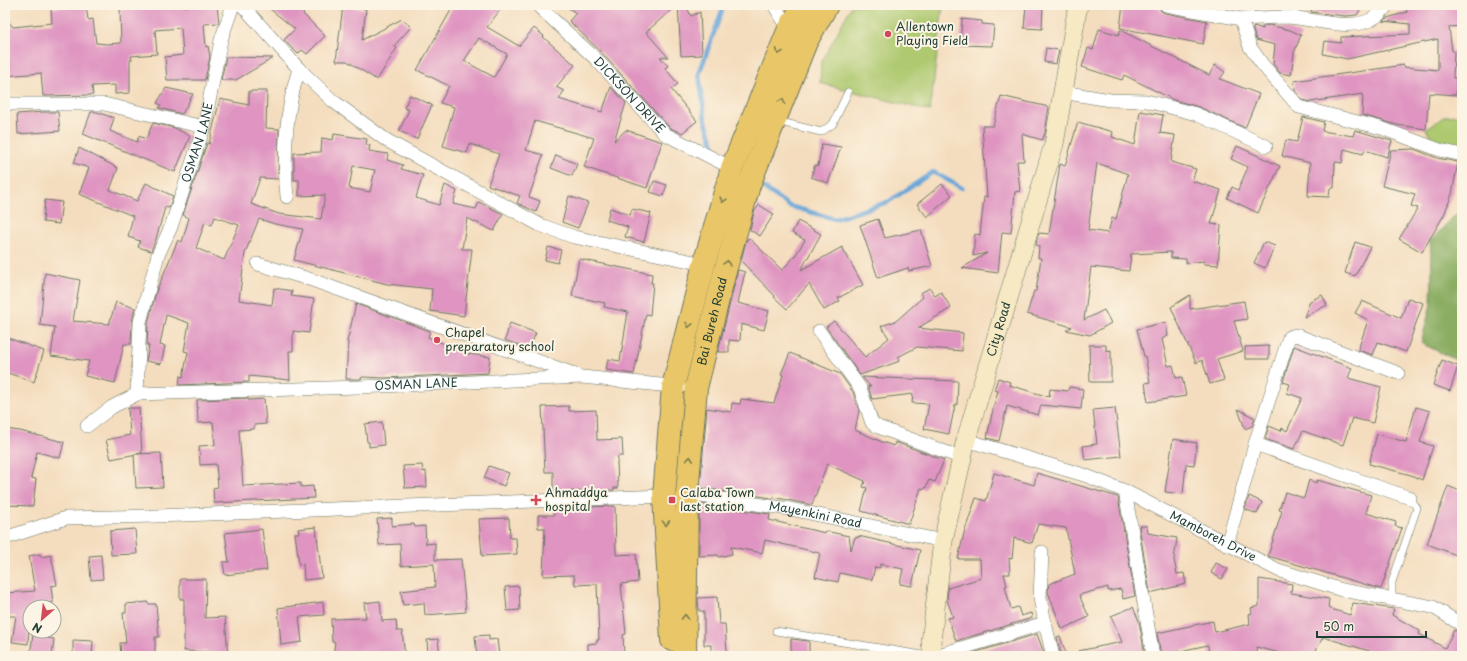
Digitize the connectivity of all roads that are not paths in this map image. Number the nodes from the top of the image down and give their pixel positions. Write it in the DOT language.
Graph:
graph roads {
  1 [pos="233,5"];
  2 [pos="242,5"];
  3 [pos="538,5"];
  4 [pos="774,5"];
  5 [pos="803,5"];
  6 [pos="827,5"];
  7 [pos="1078,5"];
  8 [pos="1166,5"];
  9 [pos="1387,5"];
  10 [pos="1241,19"];
  11 [pos="789,29"];
  12 [pos="299,69"];
  13 [pos="848,92"];
  14 [pos="1062,92"];
  15 [pos="5,104"];
  16 [pos="775,120"];
  17 [pos="204,127"];
  18 [pos="1266,146"];
  19 [pos="1462,155"];
  20 [pos="732,168"];
  21 [pos="287,197"];
  22 [pos="258,264"];
  23 [pos="704,264"];
  24 [pos="819,331"];
  25 [pos="1398,373"];
  26 [pos="582,377"];
  27 [pos="673,387"];
  28 [pos="696,388"];
  29 [pos="137,394"];
  30 [pos="87,426"];
  31 [pos="1255,444"];
  32 [pos="964,449"];
  33 [pos="1125,491"];
  34 [pos="687,494"];
  35 [pos="664,496"];
  36 [pos="1410,498"];
  37 [pos="5,538"];
  38 [pos="943,541"];
  39 [pos="1227,545"];
  40 [pos="1042,552"];
  41 [pos="1392,598"];
  42 [pos="1045,623"];
  43 [pos="1462,625"];
  44 [pos="776,631"];
  45 [pos="672,656"];
  46 [pos="685,656"];
  47 [pos="928,656"];
  48 [pos="934,656"];
  49 [pos="1053,656"];
  50 [pos="1153,656"];
  1 -- 17 [label="street, OSMAN LANE"];
  2 -- 12 [label="street"];
  3 -- 20 [label="street, DICKSON DRIVE"];
  4 -- 11 [label="street"];
  5 -- 11 [label="highway, Bai Bureh Road"];
  16 -- 6 [label="highway, Bai Bureh Road, one-way"];
  7 -- 14 [label="main road, City Road"];
  8 -- 10 [label="street"];
  9 -- 10 [label="street"];
  10 -- 19 [label="street"];
  11 -- 20 [label="highway, Bai Bureh Road, one-way"];
  12 -- 21 [label="street"];
  12 -- 23 [label="street"];
  13 -- 16 [label="lane"];
  14 -- 18 [label="street"];
  14 -- 32 [label="main road, City Road"];
  15 -- 17 [label="street"];
  28 -- 16 [label="highway, Bai Bureh Road, one-way"];
  17 -- 29 [label="street, OSMAN LANE"];
  20 -- 23 [label="highway, Bai Bureh Road, one-way"];
  22 -- 26 [label="street"];
  23 -- 27 [label="highway, Bai Bureh Road, one-way"];
  24 -- 32 [label="street, Mamboreh Drive"];
  25 -- 31 [label="street"];
  26 -- 27 [label="street, OSMAN LANE"];
  26 -- 29 [label="street, OSMAN LANE"];
  27 -- 28 [label="street, OSMAN LANE"];
  27 -- 35 [label="highway, Bai Bureh Road"];
  34 -- 28 [label="highway, Bai Bureh Road, one-way"];
  29 -- 30 [label="street, OSMAN LANE"];
  31 -- 36 [label="street"];
  31 -- 39 [label="street"];
  32 -- 33 [label="street, Mamboreh Drive"];
  32 -- 38 [label="main road, City Road"];
  33 -- 39 [label="street, Mamboreh Drive"];
  33 -- 50 [label="street"];
  34 -- 38 [label="street, Mayenkini Road"];
  46 -- 34 [label="highway, Bai Bureh Road, one-way"];
  35 -- 37 [label="street"];
  35 -- 45 [label="highway, Bai Bureh Road, one-way"];
  36 -- 41 [label="lane"];
  38 -- 48 [label="main road, City Road"];
  39 -- 41 [label="street, Mamboreh Drive"];
  40 -- 42 [label="street"];
  41 -- 43 [label="street, Mamboreh Drive"];
  42 -- 48 [label="street"];
  42 -- 49 [label="street"];
  44 -- 47 [label="lane"];
}
